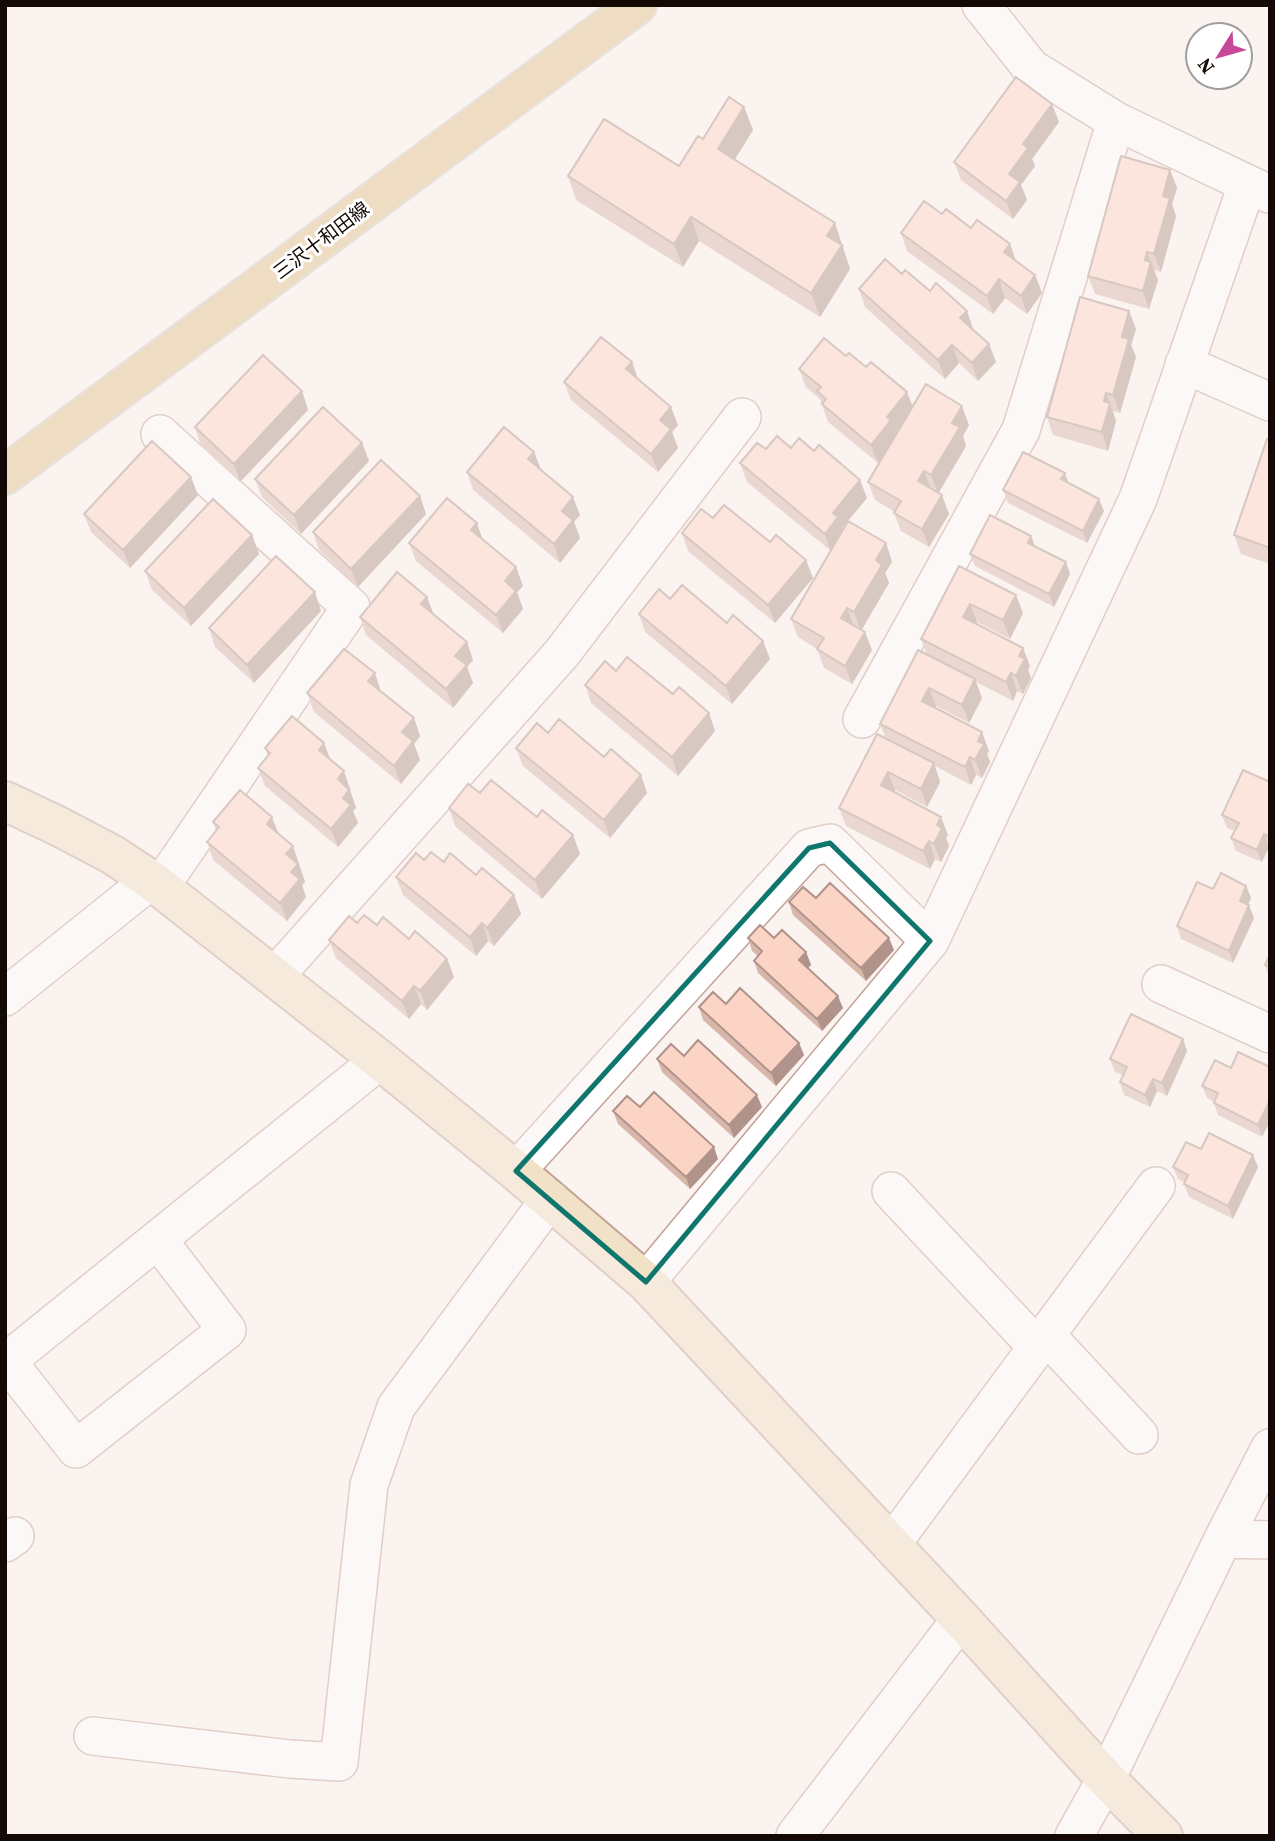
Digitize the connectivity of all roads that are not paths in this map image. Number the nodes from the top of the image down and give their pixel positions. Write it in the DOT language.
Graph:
graph roads {
  1 [pos="637,5"];
  2 [pos="981,5"];
  3 [pos="1116,121"];
  4 [pos="1258,190"];
  5 [pos="1184,364"];
  6 [pos="1270,402"];
  7 [pos="742,417"];
  8 [pos="160,434"];
  9 [pos="5,475"];
  10 [pos="862,719"];
  11 [pos="5,801"];
  12 [pos="155,884"];
  13 [pos="930,941"];
  14 [pos="275,976"];
  15 [pos="1161,984"];
  16 [pos="5,997"];
  17 [pos="1270,1034"];
  18 [pos="380,1060"];
  19 [pos="516,1171"];
  20 [pos="1156,1185"];
  21 [pos="891,1191"];
  22 [pos="550,1199"];
  23 [pos="158,1240"];
  24 [pos="646,1282"];
  25 [pos="1041,1341"];
  26 [pos="1139,1435"];
  27 [pos="1270,1448"];
  28 [pos="1223,1539"];
  29 [pos="1270,1540"];
  30 [pos="891,1545"];
  31 [pos="961,1619"];
  32 [pos="93,1736"];
  33 [pos="1106,1779"];
  34 [pos="795,1836"];
  35 [pos="1074,1836"];
  36 [pos="1163,1836"];
  1 -- 9 [label="main road, 三沢十和田線"];
  2 -- 3 [label="street"];
  3 -- 4 [label="street"];
  3 -- 10 [label="street"];
  4 -- 5 [label="street"];
  5 -- 6 [label="street"];
  5 -- 13 [label="street"];
  7 -- 14 [label="street"];
  8 -- 12 [label="street"];
  11 -- 12 [label="street"];
  12 -- 14 [label="street"];
  12 -- 16 [label="street"];
  13 -- 19 [label="street"];
  13 -- 24 [label="street"];
  14 -- 18 [label="street"];
  15 -- 17 [label="street"];
  18 -- 19 [label="street"];
  18 -- 23 [label="street"];
  19 -- 22 [label="street"];
  20 -- 25 [label="street"];
  21 -- 25 [label="street"];
  22 -- 24 [label="street"];
  22 -- 32 [label="street"];
  23 -- 23 [label="street"];
  24 -- 30 [label="street"];
  25 -- 26 [label="street"];
  25 -- 30 [label="street"];
  27 -- 28 [label="street"];
  28 -- 29 [label="street"];
  28 -- 33 [label="street"];
  30 -- 31 [label="street"];
  31 -- 33 [label="street"];
  31 -- 34 [label="street"];
  33 -- 35 [label="street"];
  33 -- 36 [label="street"];
}
